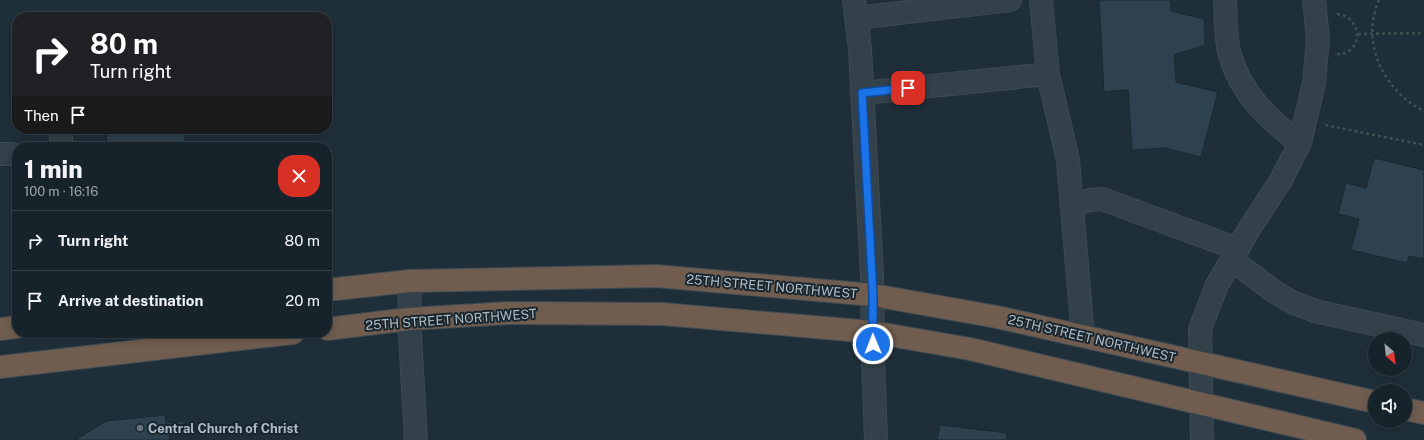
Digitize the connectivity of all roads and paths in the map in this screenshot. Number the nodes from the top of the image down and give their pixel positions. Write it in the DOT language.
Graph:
graph roads {
  1 [pos="1010,0"];
  2 [pos="1041,0"];
  3 [pos="1225,0"];
  4 [pos="1378,0"];
  5 [pos="1315,7"];
  6 [pos="855,9"];
  7 [pos="1424,33"];
  8 [pos="1358,34"];
  9 [pos="1372,34"];
  10 [pos="1316,54"];
  11 [pos="1048,74"];
  12 [pos="862,93"];
  13 [pos="1424,110"];
  14 [pos="1305,121"];
  15 [pos="1300,142"];
  16 [pos="1424,145"];
  17 [pos="0,154"];
  18 [pos="12,154"];
  19 [pos="1072,205"];
  20 [pos="1235,254"];
  21 [pos="410,280"];
  22 [pos="332,289"];
  23 [pos="873,295"];
  24 [pos="409,319"];
  25 [pos="12,328"];
  26 [pos="332,328"];
  27 [pos="0,329"];
  28 [pos="872,332"];
  29 [pos="1424,335"];
  30 [pos="1083,336"];
  31 [pos="250,338"];
  32 [pos="1200,363"];
  33 [pos="0,367"];
  34 [pos="1368,400"];
  35 [pos="1201,402"];
  36 [pos="1412,410"];
  37 [pos="1424,413"];
  38 [pos="416,440"];
  39 [pos="876,440"];
  40 [pos="1202,440"];
  41 [pos="1355,440"];
  1 -- 6 [label="street"];
  2 -- 11 [label="street"];
  3 -- 15 [label="street"];
  4 -- 9 [label="path"];
  5 -- 8 [label="path"];
  5 -- 10 [label="street"];
  6 -- 12 [label="street"];
  7 -- 9 [label="path"];
  8 -- 9 [label="path"];
  8 -- 10 [label="path"];
  9 -- 13 [label="path"];
  10 -- 14 [label="street"];
  11 -- 12 [label="street"];
  11 -- 19 [label="street"];
  12 -- 23 [label="street"];
  14 -- 15 [label="street"];
  14 -- 16 [label="path"];
  15 -- 20 [label="street"];
  17 -- 18 [label="street"];
  19 -- 20 [label="street"];
  19 -- 30 [label="street"];
  20 -- 29 [label="street"];
  20 -- 32 [label="street"];
  21 -- 22 [label="highway, 25TH STREET NORTHWEST"];
  21 -- 23 [label="highway, 25TH STREET NORTHWEST"];
  21 -- 24 [label="street"];
  23 -- 28 [label="street"];
  23 -- 30 [label="highway, 25TH STREET NORTHWEST"];
  24 -- 26 [label="highway, 25TH STREET NORTHWEST"];
  24 -- 28 [label="highway, 25TH STREET NORTHWEST"];
  24 -- 38 [label="street"];
  25 -- 27 [label="highway"];
  28 -- 35 [label="highway, 25TH STREET NORTHWEST"];
  28 -- 39 [label="street"];
  30 -- 32 [label="highway, 25TH STREET NORTHWEST"];
  31 -- 33 [label="highway"];
  32 -- 34 [label="highway, 25TH STREET NORTHWEST"];
  32 -- 35 [label="street"];
  35 -- 40 [label="street"];
  35 -- 41 [label="highway, 25TH STREET NORTHWEST"];
  36 -- 37 [label="highway"];
}
